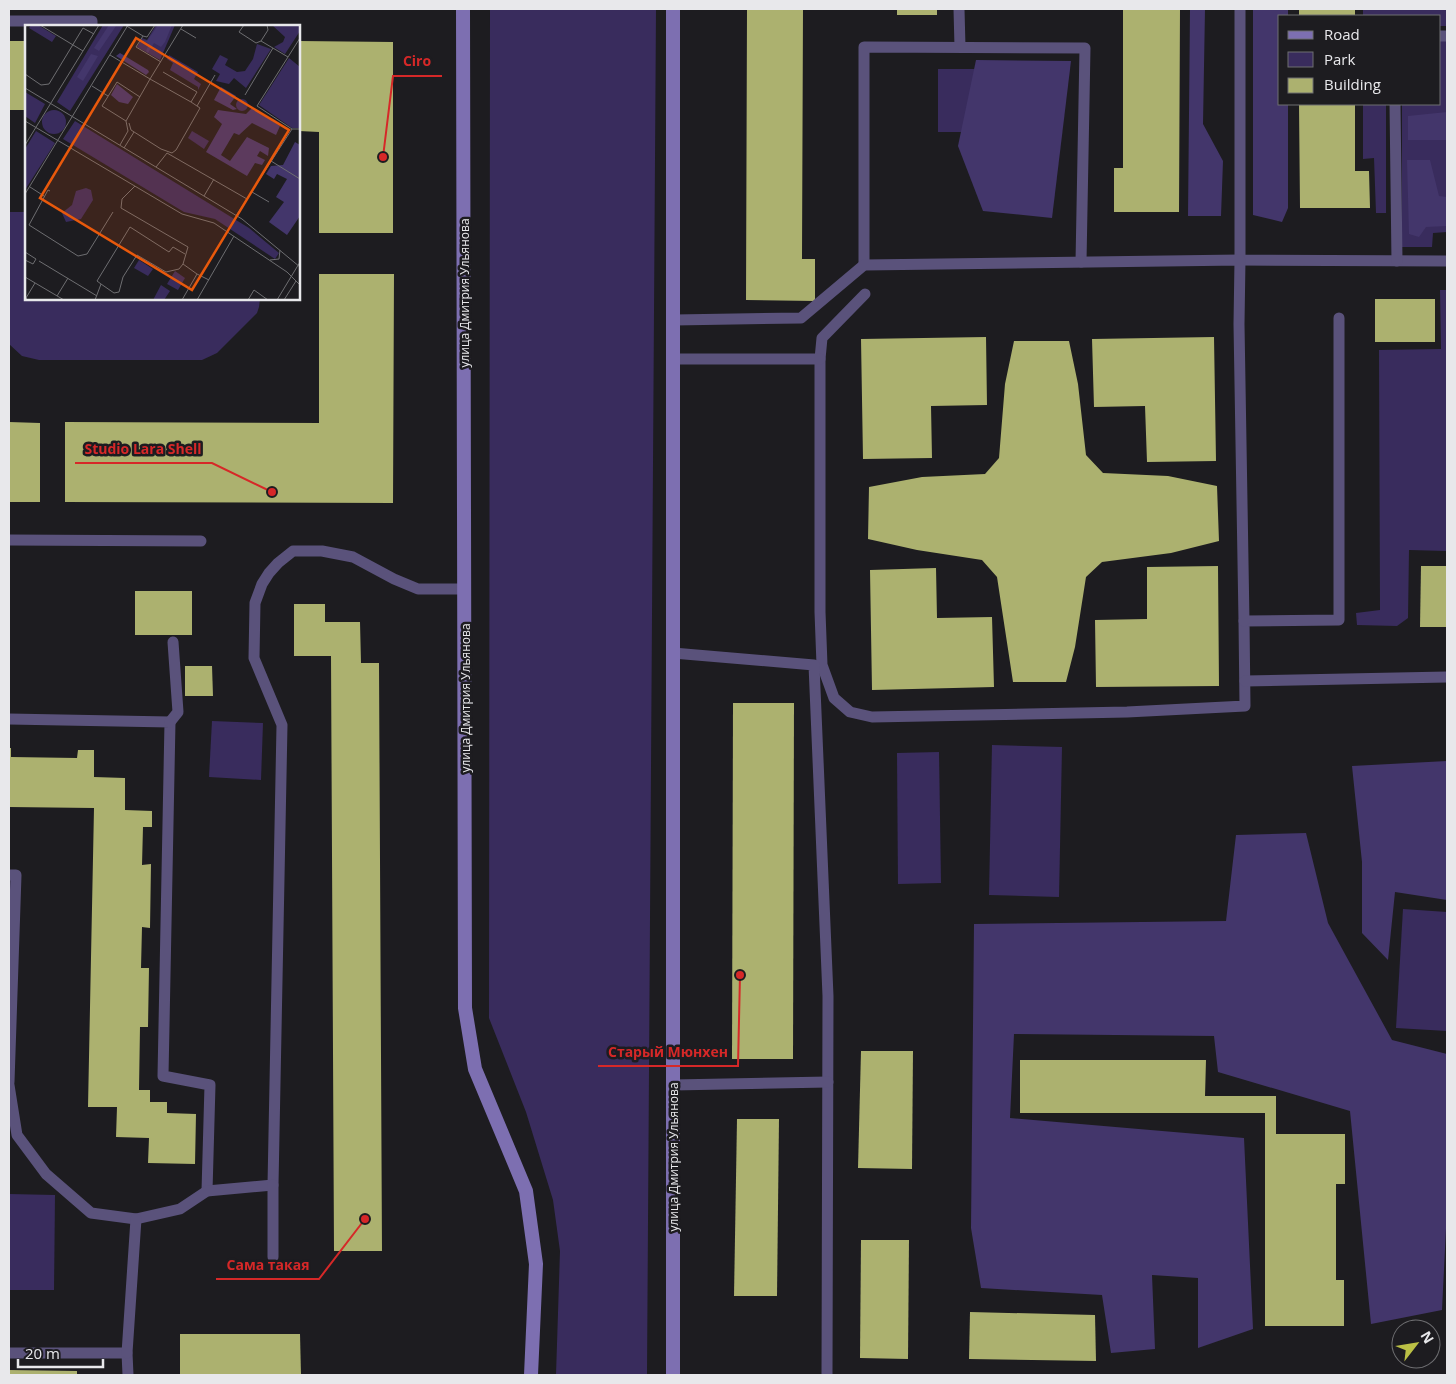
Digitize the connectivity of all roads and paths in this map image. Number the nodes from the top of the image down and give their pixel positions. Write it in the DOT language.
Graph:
graph roads {
  1 [pos="38,9"];
  2 [pos="463,9"];
  3 [pos="674,9"];
  4 [pos="960,9"];
  5 [pos="1240,9"];
  6 [pos="9,21"];
  7 [pos="38,21"];
  8 [pos="92,25"];
  9 [pos="960,47"];
  10 [pos="1395,105"];
  11 [pos="1240,260"];
  12 [pos="1397,261"];
  13 [pos="1447,261"];
  14 [pos="1081,262"];
  15 [pos="864,265"];
  16 [pos="865,294"];
  17 [pos="1339,318"];
  18 [pos="674,320"];
  19 [pos="673,359"];
  20 [pos="820,359"];
  21 [pos="9,540"];
  22 [pos="201,540"];
  23 [pos="465,589"];
  24 [pos="1244,621"];
  25 [pos="173,642"];
  26 [pos="673,653"];
  27 [pos="1447,678"];
  28 [pos="1245,681"];
  29 [pos="9,718"];
  30 [pos="170,722"];
  31 [pos="9,875"];
  32 [pos="828,1082"];
  33 [pos="9,1084"];
  34 [pos="673,1085"];
  35 [pos="273,1185"];
  36 [pos="207,1191"];
  37 [pos="136,1219"];
  38 [pos="273,1257"];
  39 [pos="9,1353"];
  40 [pos="127,1353"];
  41 [pos="128,1375"];
  42 [pos="531,1375"];
  43 [pos="673,1375"];
  44 [pos="827,1375"];
  1 -- 7 [label="lane"];
  2 -- 23 [label="main road, улица Дмитрия Ульянова"];
  3 -- 18 [label="main road, улица Дмитрия Ульянова"];
  4 -- 9 [label="lane"];
  5 -- 11 [label="lane"];
  6 -- 7 [label="lane"];
  7 -- 8 [label="lane"];
  9 -- 14 [label="lane"];
  9 -- 15 [label="lane"];
  10 -- 12 [label="lane"];
  11 -- 12 [label="lane"];
  11 -- 14 [label="lane"];
  11 -- 24 [label="lane"];
  12 -- 13 [label="lane"];
  14 -- 15 [label="lane"];
  15 -- 18 [label="lane"];
  16 -- 20 [label="lane"];
  17 -- 24 [label="lane"];
  18 -- 19 [label="main road, улица Дмитрия Ульянова"];
  19 -- 20 [label="lane"];
  19 -- 26 [label="main road, улица Дмитрия Ульянова"];
  20 -- 28 [label="lane"];
  21 -- 22 [label="lane"];
  23 -- 35 [label="lane"];
  23 -- 42 [label="main road, улица Дмитрия Ульянова"];
  24 -- 28 [label="lane"];
  25 -- 30 [label="lane"];
  26 -- 32 [label="lane"];
  26 -- 34 [label="main road, улица Дмитрия Ульянова"];
  27 -- 28 [label="lane"];
  29 -- 30 [label="lane"];
  30 -- 36 [label="lane"];
  31 -- 33 [label="lane"];
  32 -- 34 [label="lane"];
  32 -- 44 [label="lane"];
  33 -- 37 [label="lane"];
  34 -- 43 [label="main road, улица Дмитрия Ульянова"];
  35 -- 36 [label="lane"];
  35 -- 38 [label="lane"];
  36 -- 37 [label="lane"];
  37 -- 40 [label="lane"];
  39 -- 40 [label="lane"];
  40 -- 41 [label="lane"];
}
